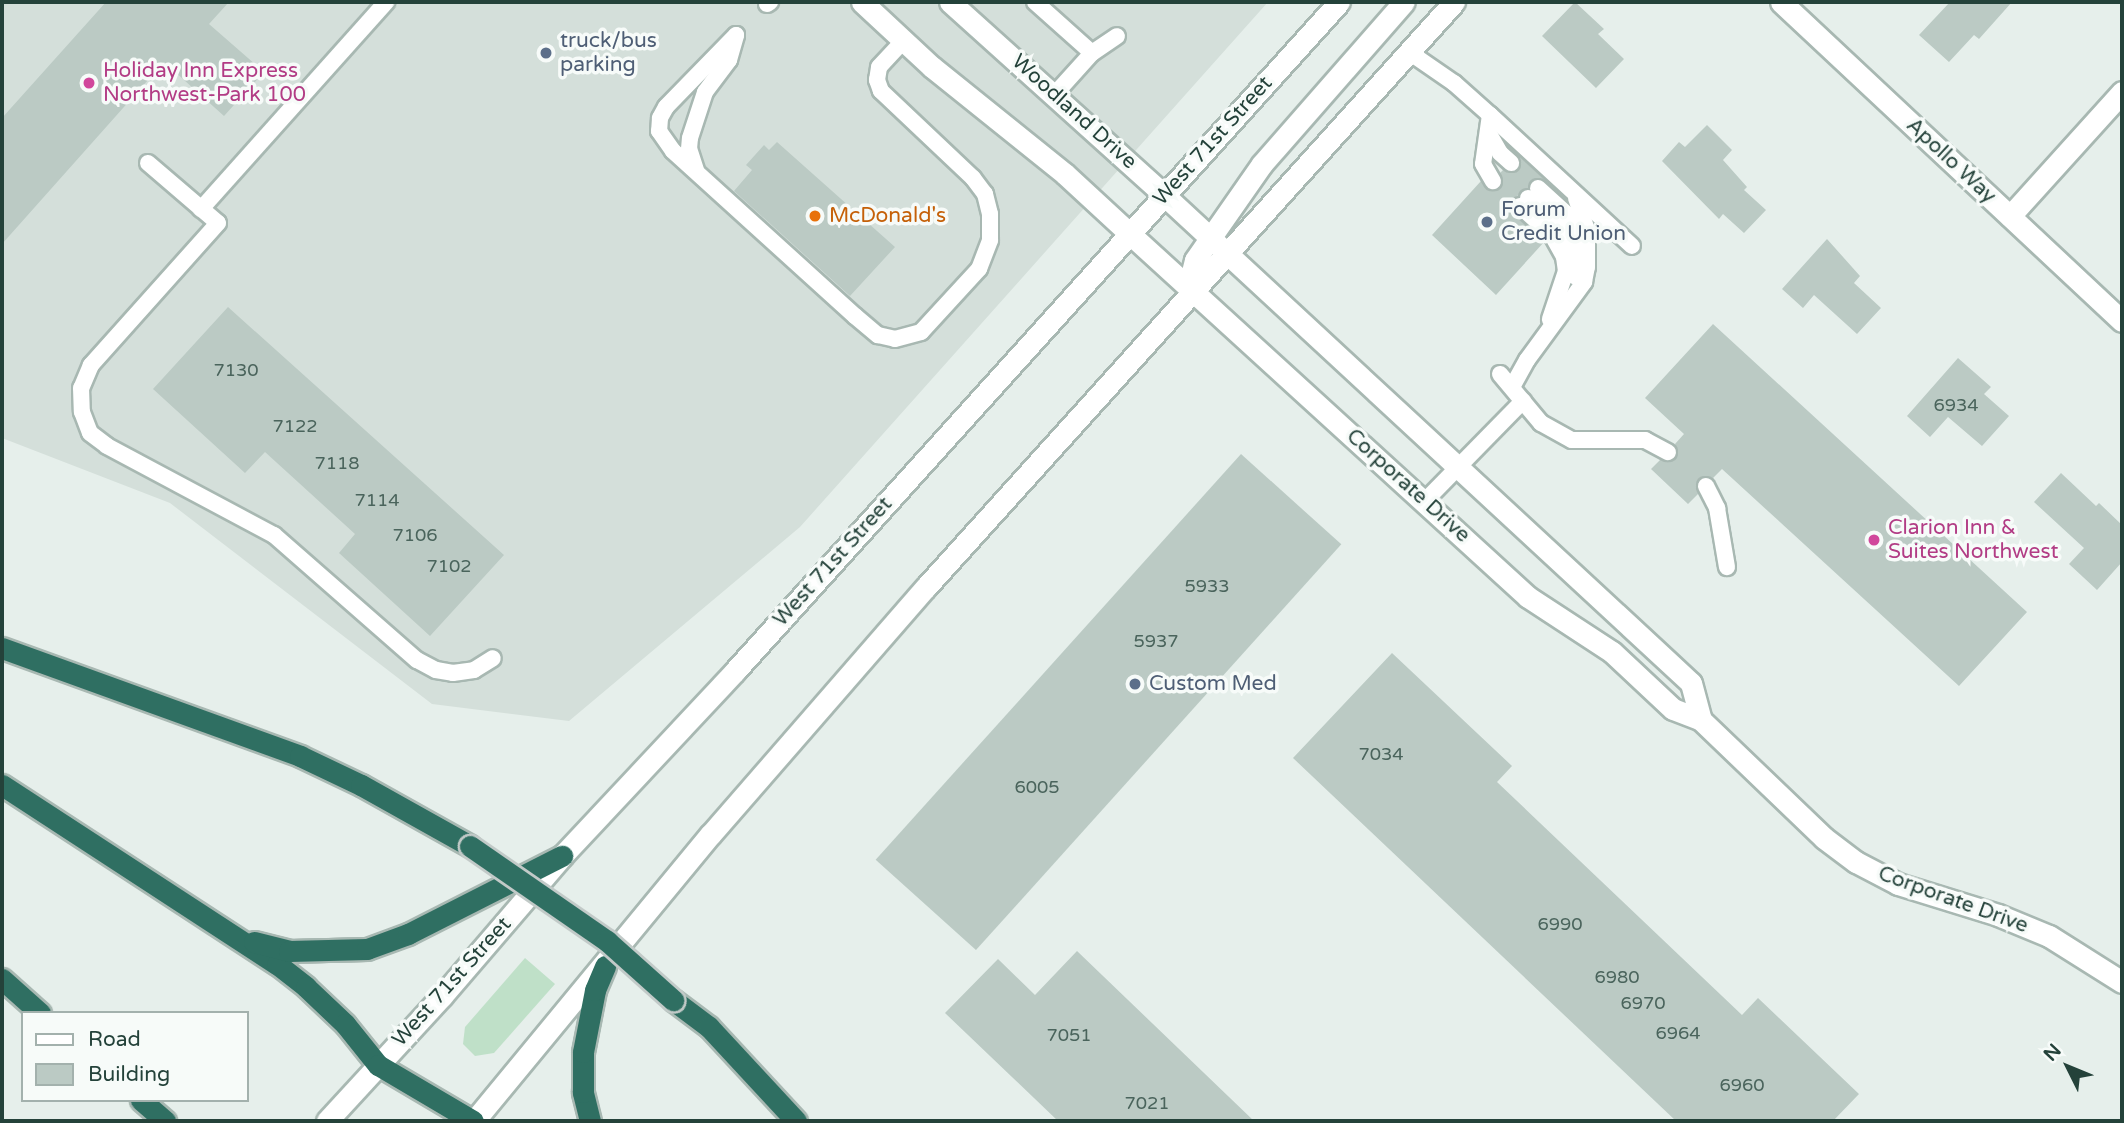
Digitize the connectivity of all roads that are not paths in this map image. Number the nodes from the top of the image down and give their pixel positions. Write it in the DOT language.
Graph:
graph roads {
  1 [pos="386,2"];
  2 [pos="862,2"];
  3 [pos="950,2"];
  4 [pos="1035,2"];
  5 [pos="1339,2"];
  6 [pos="1404,2"];
  7 [pos="1454,2"];
  8 [pos="1780,2"];
  9 [pos="1117,36"];
  10 [pos="903,41"];
  11 [pos="1409,52"];
  12 [pos="1092,53"];
  13 [pos="2122,92"];
  14 [pos="1055,94"];
  15 [pos="1490,114"];
  16 [pos="1487,139"];
  17 [pos="148,163"];
  18 [pos="699,175"];
  19 [pos="1573,191"];
  20 [pos="1164,195"];
  21 [pos="1529,197"];
  22 [pos="201,209"];
  23 [pos="2010,216"];
  24 [pos="1129,233"];
  25 [pos="1219,246"];
  26 [pos="1632,246"];
  27 [pos="1587,252"];
  28 [pos="1193,291"];
  29 [pos="1560,315"];
  30 [pos="2122,321"];
  31 [pos="1541,341"];
  32 [pos="1500,374"];
  33 [pos="1512,387"];
  34 [pos="1523,401"];
  35 [pos="1668,452"];
  36 [pos="1459,465"];
  37 [pos="1706,486"];
  38 [pos="1425,501"];
  39 [pos="1727,567"];
  40 [pos="2,648"];
  41 [pos="493,658"];
  42 [pos="1701,720"];
  43 [pos="2,785"];
  44 [pos="562,856"];
  45 [pos="231,932"];
  46 [pos="606,966"];
  47 [pos="2,979"];
  48 [pos="2122,982"];
  49 [pos="38,1011"];
  50 [pos="378,1065"];
  51 [pos="143,1102"];
  52 [pos="165,1121"];
  53 [pos="327,1121"];
  54 [pos="474,1121"];
  55 [pos="590,1121"];
  56 [pos="796,1121"];
  1 -- 22 [label="lane"];
  2 -- 10 [label="main road"];
  3 -- 14 [label="main road, Woodland Drive"];
  4 -- 12 [label="lane"];
  5 -- 20 [label="main road, West 71st Street"];
  6 -- 25 [label="main road"];
  7 -- 11 [label="main road"];
  8 -- 23 [label="main road, Apollo Way"];
  9 -- 12 [label="lane"];
  10 -- 18 [label="lane"];
  10 -- 24 [label="main road"];
  11 -- 15 [label="lane"];
  11 -- 25 [label="main road"];
  12 -- 14 [label="lane"];
  13 -- 23 [label="main road"];
  14 -- 20 [label="main road, Woodland Drive"];
  15 -- 16 [label="lane"];
  15 -- 19 [label="lane"];
  16 -- 16 [label="lane"];
  17 -- 22 [label="lane"];
  18 -- 18 [label="lane"];
  19 -- 26 [label="lane"];
  19 -- 27 [label="lane"];
  20 -- 24 [label="main road, West 71st Street"];
  20 -- 25 [label="main road, Woodland Drive"];
  21 -- 27 [label="lane"];
  21 -- 29 [label="lane"];
  21 -- 31 [label="lane"];
  22 -- 41 [label="lane"];
  23 -- 30 [label="main road, Apollo Way"];
  24 -- 28 [label="main road, Corporate Drive"];
  24 -- 44 [label="main road, West 71st Street"];
  25 -- 28 [label="main road"];
  25 -- 36 [label="main road"];
  27 -- 29 [label="lane"];
  28 -- 38 [label="main road, Corporate Drive"];
  28 -- 46 [label="main road"];
  29 -- 31 [label="lane"];
  31 -- 33 [label="lane"];
  32 -- 33 [label="lane"];
  33 -- 34 [label="lane"];
  34 -- 35 [label="lane"];
  34 -- 36 [label="lane"];
  36 -- 38 [label="lane"];
  36 -- 42 [label="main road"];
  37 -- 39 [label="lane"];
  38 -- 42 [label="main road, Corporate Drive"];
  40 -- 56 [label="highway, bridge"];
  42 -- 48 [label="main road, Corporate Drive"];
  43 -- 45 [label="highway"];
  44 -- 45 [label="highway"];
  44 -- 50 [label="main road, West 71st Street"];
  45 -- 50 [label="highway"];
  46 -- 54 [label="main road"];
  46 -- 55 [label="highway"];
  47 -- 49 [label="highway"];
  50 -- 53 [label="main road, West 71st Street"];
  50 -- 54 [label="highway"];
  51 -- 52 [label="highway"];
}
